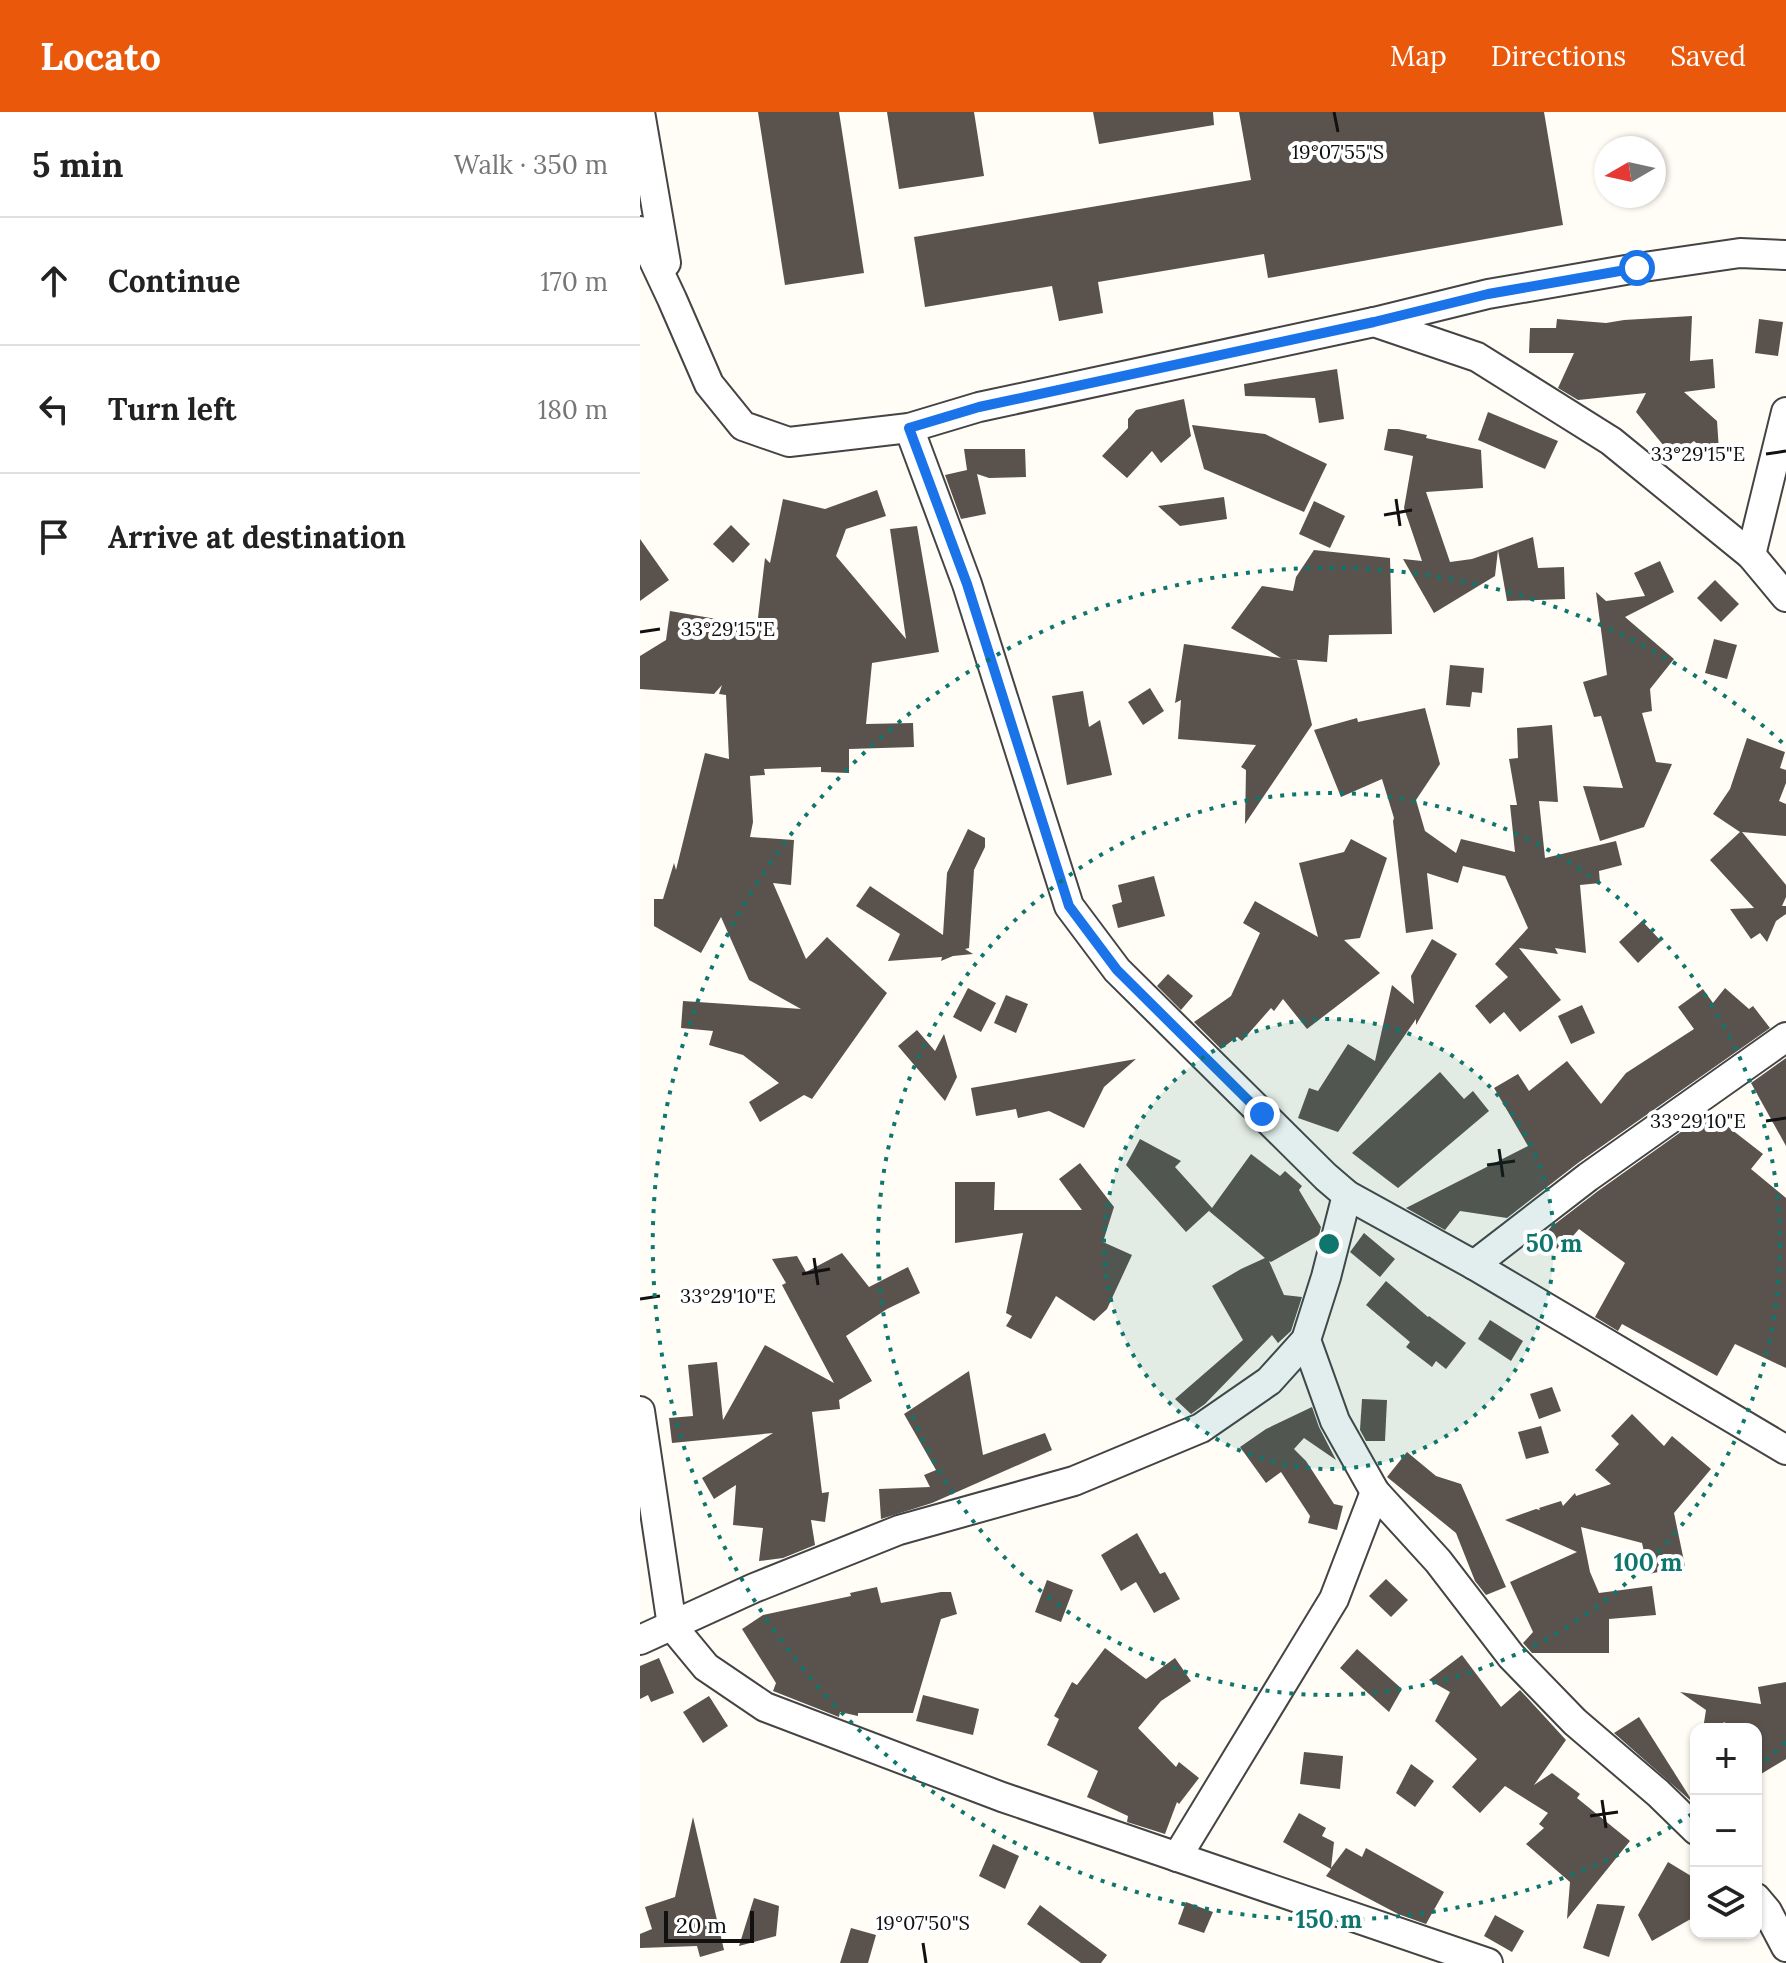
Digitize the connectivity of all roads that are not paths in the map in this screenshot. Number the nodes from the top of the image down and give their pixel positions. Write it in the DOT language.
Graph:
graph roads {
  1 [pos="640,112"];
  2 [pos="640,231"];
  3 [pos="1786,255"];
  4 [pos="672,299"];
  5 [pos="1374,322"];
  6 [pos="1786,412"];
  7 [pos="909,428"];
  8 [pos="1751,555"];
  9 [pos="1786,597"];
  10 [pos="1786,1037"];
  11 [pos="1347,1195"];
  12 [pos="1474,1265"];
  13 [pos="1306,1340"];
  14 [pos="640,1411"];
  15 [pos="1786,1450"];
  16 [pos="1375,1492"];
  17 [pos="672,1626"];
  18 [pos="640,1640"];
  19 [pos="1690,1824"];
  20 [pos="1177,1857"];
  21 [pos="1762,1905"];
  22 [pos="1786,1947"];
  23 [pos="1488,1963"];
  1 -- 4 [label="street"];
  2 -- 4 [label="street"];
  3 -- 5 [label="street"];
  4 -- 7 [label="street"];
  5 -- 7 [label="street"];
  5 -- 8 [label="street"];
  6 -- 8 [label="street"];
  7 -- 11 [label="street"];
  8 -- 9 [label="street"];
  10 -- 12 [label="street"];
  11 -- 12 [label="street"];
  11 -- 13 [label="street"];
  12 -- 15 [label="street"];
  13 -- 16 [label="street"];
  13 -- 17 [label="street"];
  14 -- 17 [label="street"];
  16 -- 19 [label="street"];
  16 -- 20 [label="street"];
  17 -- 18 [label="street"];
  17 -- 20 [label="street"];
  20 -- 23 [label="street"];
  21 -- 22 [label="street"];
}
